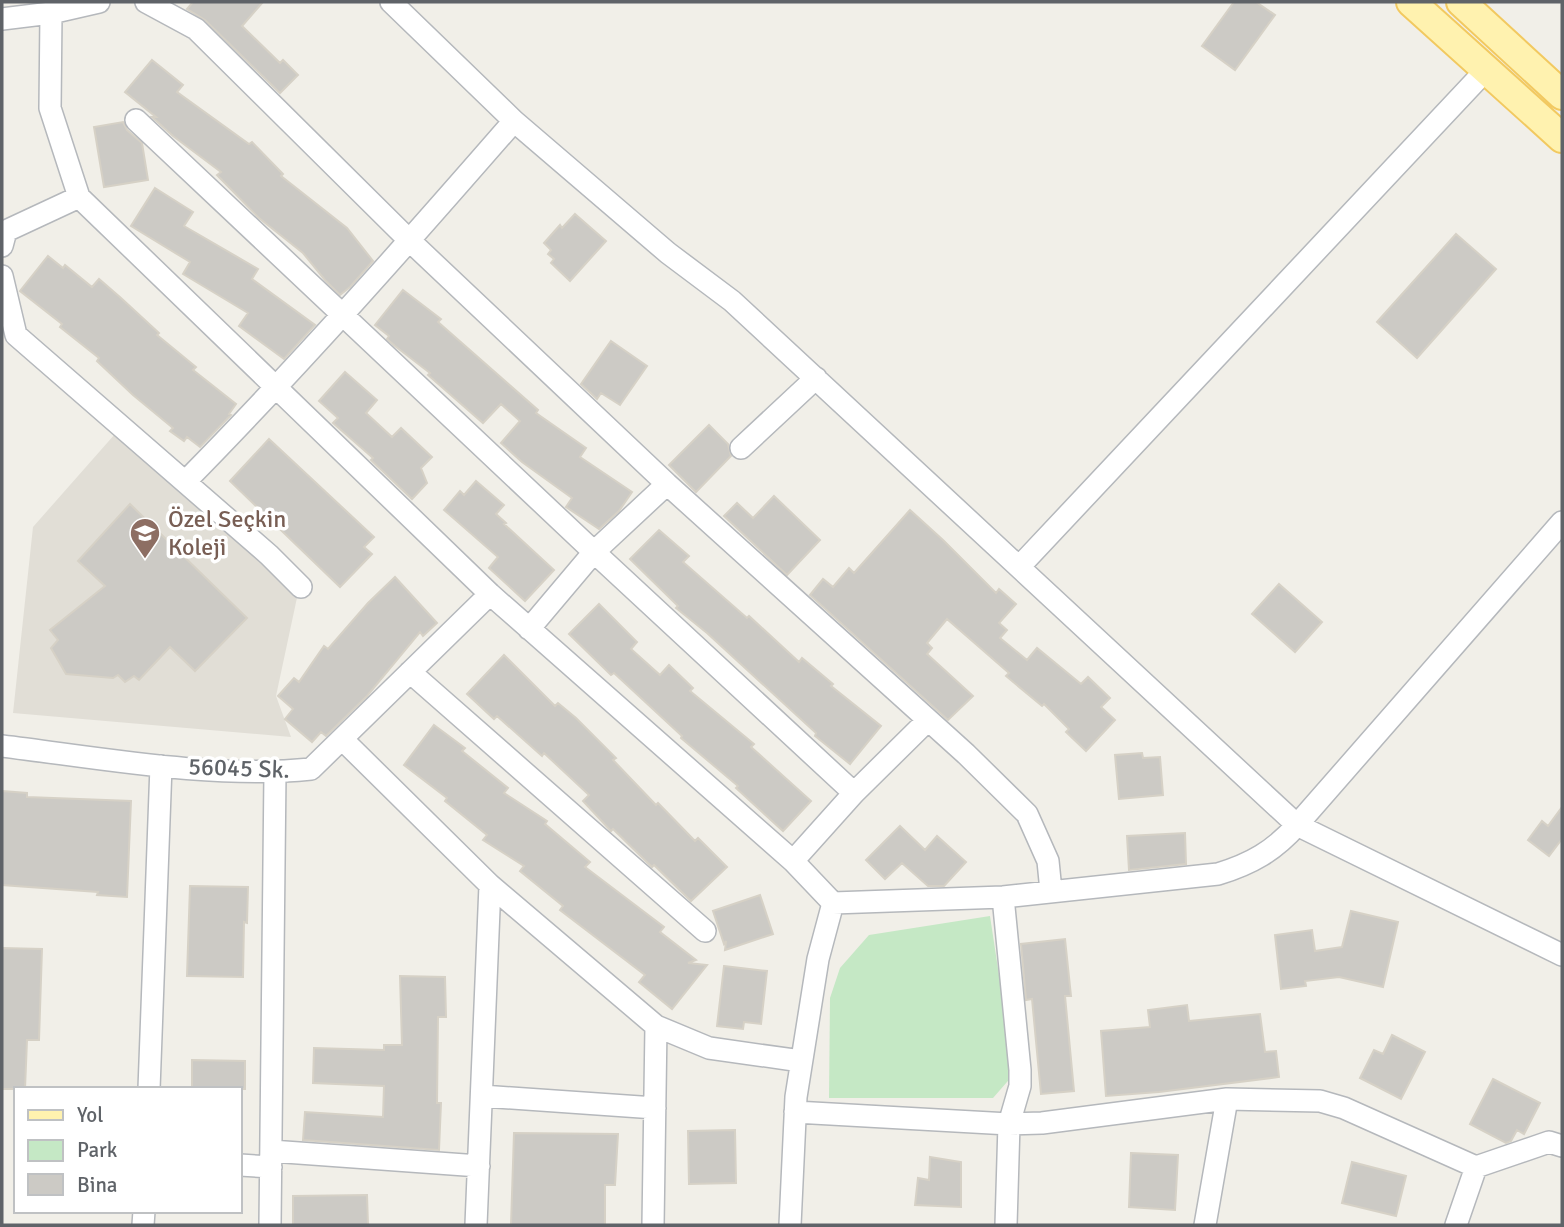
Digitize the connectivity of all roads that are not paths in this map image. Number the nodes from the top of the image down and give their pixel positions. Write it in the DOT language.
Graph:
graph roads {
  1 [pos="99,2"];
  2 [pos="146,2"];
  3 [pos="391,2"];
  4 [pos="1412,2"];
  5 [pos="1461,2"];
  6 [pos="51,13"];
  7 [pos="2,19"];
  8 [pos="1486,69"];
  9 [pos="1562,95"];
  10 [pos="136,120"];
  11 [pos="514,121"];
  12 [pos="1562,138"];
  13 [pos="79,197"];
  14 [pos="3,236"];
  15 [pos="410,241"];
  16 [pos="2,276"];
  17 [pos="342,313"];
  18 [pos="816,378"];
  19 [pos="277,388"];
  20 [pos="741,448"];
  21 [pos="186,482"];
  22 [pos="667,484"];
  23 [pos="1562,522"];
  24 [pos="594,552"];
  25 [pos="1019,567"];
  26 [pos="301,587"];
  27 [pos="490,594"];
  28 [pos="529,629"];
  29 [pos="410,672"];
  30 [pos="928,720"];
  31 [pos="342,739"];
  32 [pos="2,746"];
  33 [pos="161,766"];
  34 [pos="275,773"];
  35 [pos="854,793"];
  36 [pos="1297,825"];
  37 [pos="793,861"];
  38 [pos="490,885"];
  39 [pos="1051,891"];
  40 [pos="1003,897"];
  41 [pos="832,903"];
  42 [pos="705,931"];
  43 [pos="1562,955"];
  44 [pos="656,1026"];
  45 [pos="802,1061"];
  46 [pos="149,1087"];
  47 [pos="482,1097"];
  48 [pos="1227,1099"];
  49 [pos="655,1108"];
  50 [pos="795,1112"];
  51 [pos="1009,1124"];
  52 [pos="1562,1146"];
  53 [pos="271,1159"];
  54 [pos="242,1165"];
  55 [pos="480,1166"];
  56 [pos="1476,1167"];
  57 [pos="270,1225"];
  58 [pos="476,1225"];
  59 [pos="653,1225"];
  60 [pos="790,1225"];
  61 [pos="1006,1225"];
  62 [pos="1205,1225"];
  63 [pos="1456,1225"];
  1 -- 6 [label="street"];
  2 -- 15 [label="street"];
  3 -- 11 [label="street"];
  4 -- 8 [label="main road"];
  5 -- 9 [label="main road"];
  6 -- 7 [label="street"];
  6 -- 13 [label="street"];
  8 -- 12 [label="main road"];
  8 -- 25 [label="street"];
  10 -- 17 [label="street"];
  11 -- 15 [label="street"];
  11 -- 18 [label="street"];
  13 -- 14 [label="street"];
  13 -- 19 [label="street"];
  15 -- 17 [label="street"];
  15 -- 22 [label="street"];
  16 -- 21 [label="street"];
  17 -- 19 [label="street"];
  17 -- 24 [label="street"];
  18 -- 20 [label="street"];
  18 -- 25 [label="street"];
  19 -- 21 [label="street"];
  19 -- 27 [label="street"];
  21 -- 26 [label="street"];
  22 -- 24 [label="street"];
  22 -- 30 [label="street"];
  23 -- 36 [label="street"];
  24 -- 28 [label="street"];
  24 -- 35 [label="street"];
  25 -- 36 [label="street"];
  27 -- 28 [label="street"];
  27 -- 29 [label="street, 56045 Sk."];
  28 -- 37 [label="street"];
  29 -- 31 [label="street, 56045 Sk."];
  29 -- 42 [label="street"];
  30 -- 35 [label="street"];
  30 -- 39 [label="street"];
  31 -- 34 [label="street, 56045 Sk."];
  31 -- 38 [label="street"];
  32 -- 33 [label="street, 56045 Sk."];
  33 -- 34 [label="street, 56045 Sk."];
  33 -- 46 [label="street"];
  34 -- 53 [label="street"];
  35 -- 37 [label="street"];
  36 -- 39 [label="street"];
  36 -- 43 [label="street"];
  37 -- 41 [label="street"];
  38 -- 44 [label="street"];
  38 -- 47 [label="street"];
  39 -- 40 [label="street"];
  40 -- 41 [label="street"];
  40 -- 51 [label="street"];
  41 -- 45 [label="street"];
  44 -- 45 [label="street"];
  44 -- 49 [label="street"];
  45 -- 50 [label="street"];
  47 -- 49 [label="street"];
  47 -- 55 [label="street"];
  48 -- 51 [label="street"];
  48 -- 56 [label="street"];
  48 -- 62 [label="street"];
  49 -- 59 [label="street"];
  50 -- 51 [label="street"];
  50 -- 60 [label="street"];
  51 -- 61 [label="street"];
  52 -- 56 [label="street"];
  53 -- 54 [label="street"];
  53 -- 55 [label="street"];
  53 -- 57 [label="street"];
  55 -- 58 [label="street"];
  56 -- 63 [label="street"];
}
